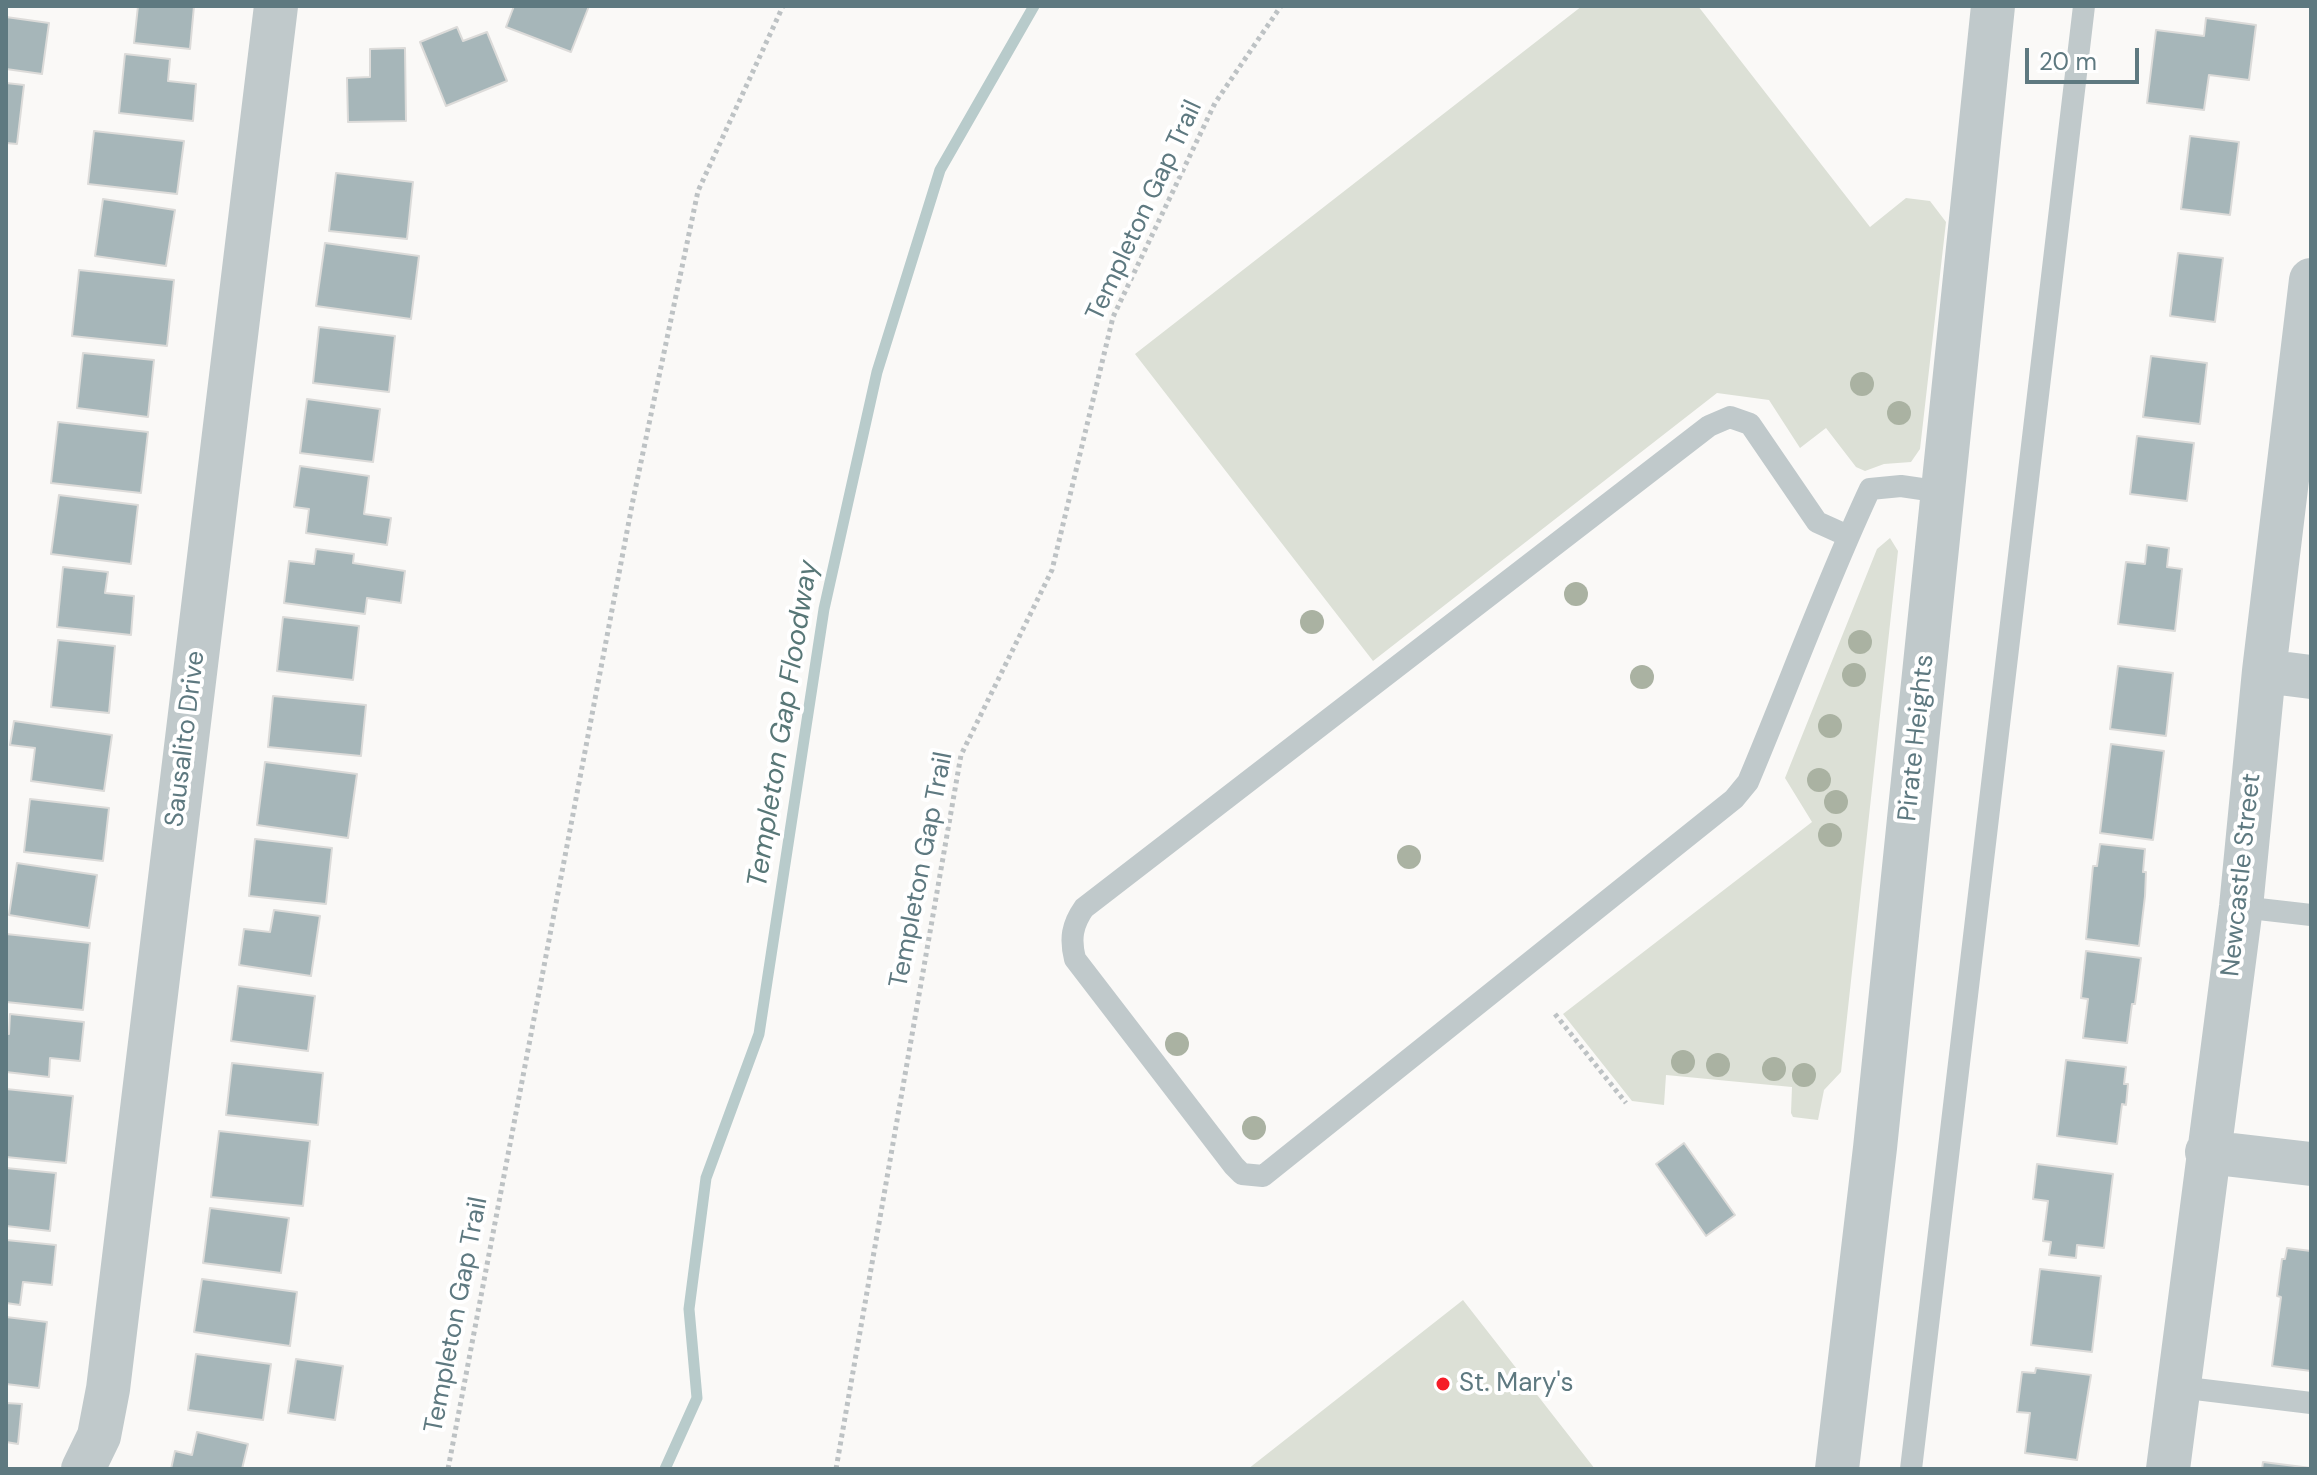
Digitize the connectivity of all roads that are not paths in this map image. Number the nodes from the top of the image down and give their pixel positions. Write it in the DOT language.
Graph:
graph roads {
  1 [pos="276,6"];
  2 [pos="1993,6"];
  3 [pos="2084,6"];
  4 [pos="2311,280"];
  5 [pos="2301,426"];
  6 [pos="1942,492"];
  7 [pos="1848,536"];
  8 [pos="2264,671"];
  9 [pos="2311,677"];
  10 [pos="2241,907"];
  11 [pos="2311,915"];
  12 [pos="2207,1152"];
  13 [pos="2311,1164"];
  14 [pos="2179,1387"];
  15 [pos="2311,1403"];
  16 [pos="83,1469"];
  17 [pos="1837,1469"];
  18 [pos="1911,1469"];
  19 [pos="2168,1469"];
  1 -- 16 [label="street, Sausalito Drive"];
  2 -- 6 [label="street, Pirate Heights"];
  3 -- 18 [label="lane"];
  4 -- 5 [label="street, Newcastle Street"];
  5 -- 8 [label="street, Newcastle Street"];
  6 -- 7 [label="lane"];
  6 -- 17 [label="street, Pirate Heights"];
  7 -- 7 [label="lane"];
  8 -- 9 [label="street"];
  8 -- 10 [label="street, Newcastle Street"];
  10 -- 11 [label="lane"];
  10 -- 12 [label="street, Newcastle Street"];
  12 -- 13 [label="street"];
  12 -- 14 [label="street, Newcastle Street"];
  14 -- 15 [label="lane"];
  14 -- 19 [label="street, Newcastle Street"];
}
